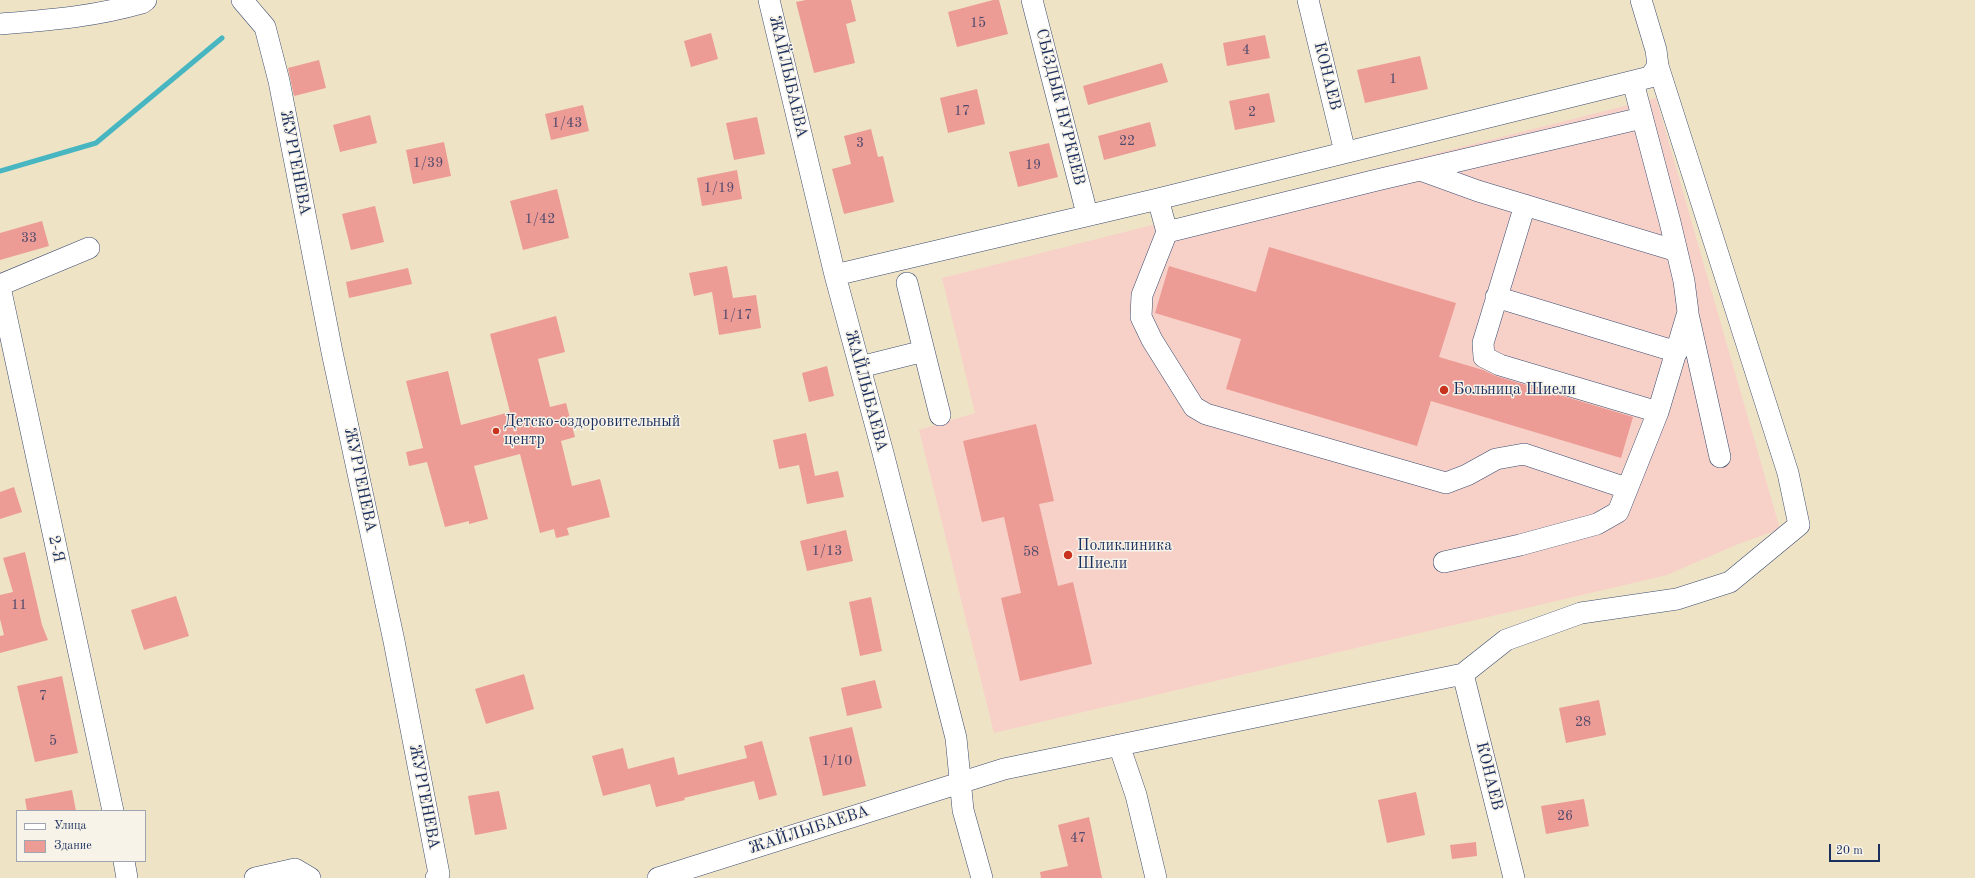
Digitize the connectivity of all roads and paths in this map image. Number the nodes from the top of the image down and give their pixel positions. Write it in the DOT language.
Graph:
graph roads {
  1 [pos="146,0"];
  2 [pos="242,0"];
  3 [pos="769,0"];
  4 [pos="1032,0"];
  5 [pos="1308,0"];
  6 [pos="1641,0"];
  7 [pos="0,24"];
  8 [pos="1658,66"];
  9 [pos="1633,82"];
  10 [pos="1642,118"];
  11 [pos="1345,152"];
  12 [pos="1420,170"];
  13 [pos="1158,199"];
  14 [pos="1525,205"];
  15 [pos="1087,214"];
  16 [pos="1167,232"];
  17 [pos="88,248"];
  18 [pos="1677,251"];
  19 [pos="835,275"];
  20 [pos="907,283"];
  21 [pos="0,286"];
  22 [pos="1496,297"];
  23 [pos="1688,312"];
  24 [pos="924,352"];
  25 [pos="1676,352"];
  26 [pos="860,367"];
  27 [pos="1658,412"];
  28 [pos="940,415"];
  29 [pos="1720,457"];
  30 [pos="1626,488"];
  31 [pos="1444,562"];
  32 [pos="1463,674"];
  33 [pos="1119,745"];
  34 [pos="960,782"];
  35 [pos="113,810"];
  36 [pos="124,862"];
  37 [pos="438,877"];
  38 [pos="127,878"];
  39 [pos="255,878"];
  40 [pos="310,878"];
  41 [pos="658,878"];
  42 [pos="982,878"];
  43 [pos="1156,878"];
  44 [pos="1514,878"];
  1 -- 7 [label="street"];
  2 -- 37 [label="street, ЖУРГЕНЕВА"];
  3 -- 19 [label="street, ЖАЙЛЫБАЕВА"];
  4 -- 15 [label="street, СЫЗДЫК НУРКЕЕВ"];
  5 -- 11 [label="street, КОНАЕВ"];
  6 -- 8 [label="street"];
  8 -- 9 [label="street"];
  8 -- 32 [label="street"];
  9 -- 10 [label="street"];
  9 -- 11 [label="street"];
  10 -- 12 [label="street"];
  10 -- 18 [label="street"];
  11 -- 13 [label="street"];
  12 -- 14 [label="street"];
  12 -- 16 [label="street"];
  13 -- 15 [label="street"];
  13 -- 16 [label="street"];
  14 -- 18 [label="street"];
  14 -- 22 [label="street"];
  15 -- 19 [label="street"];
  16 -- 30 [label="street"];
  17 -- 21 [label="street"];
  18 -- 23 [label="street"];
  19 -- 26 [label="street, ЖАЙЛЫБАЕВА"];
  20 -- 24 [label="street"];
  21 -- 35 [label="street, 2-Я"];
  22 -- 25 [label="street"];
  22 -- 27 [label="street"];
  23 -- 25 [label="street"];
  23 -- 29 [label="street"];
  24 -- 26 [label="street"];
  24 -- 28 [label="street"];
  25 -- 27 [label="street"];
  26 -- 34 [label="street, ЖАЙЛЫБАЕВА"];
  27 -- 30 [label="street"];
  30 -- 31 [label="street"];
  32 -- 33 [label="street, ЖАЙЛЫБАЕВА"];
  32 -- 44 [label="street, КОНАЕВ"];
  33 -- 34 [label="street, ЖАЙЛЫБАЕВА"];
  33 -- 43 [label="street"];
  34 -- 41 [label="street, ЖАЙЛЫБАЕВА"];
  34 -- 42 [label="street"];
  36 -- 38 [label="street"];
  39 -- 40 [label="street"];
}
